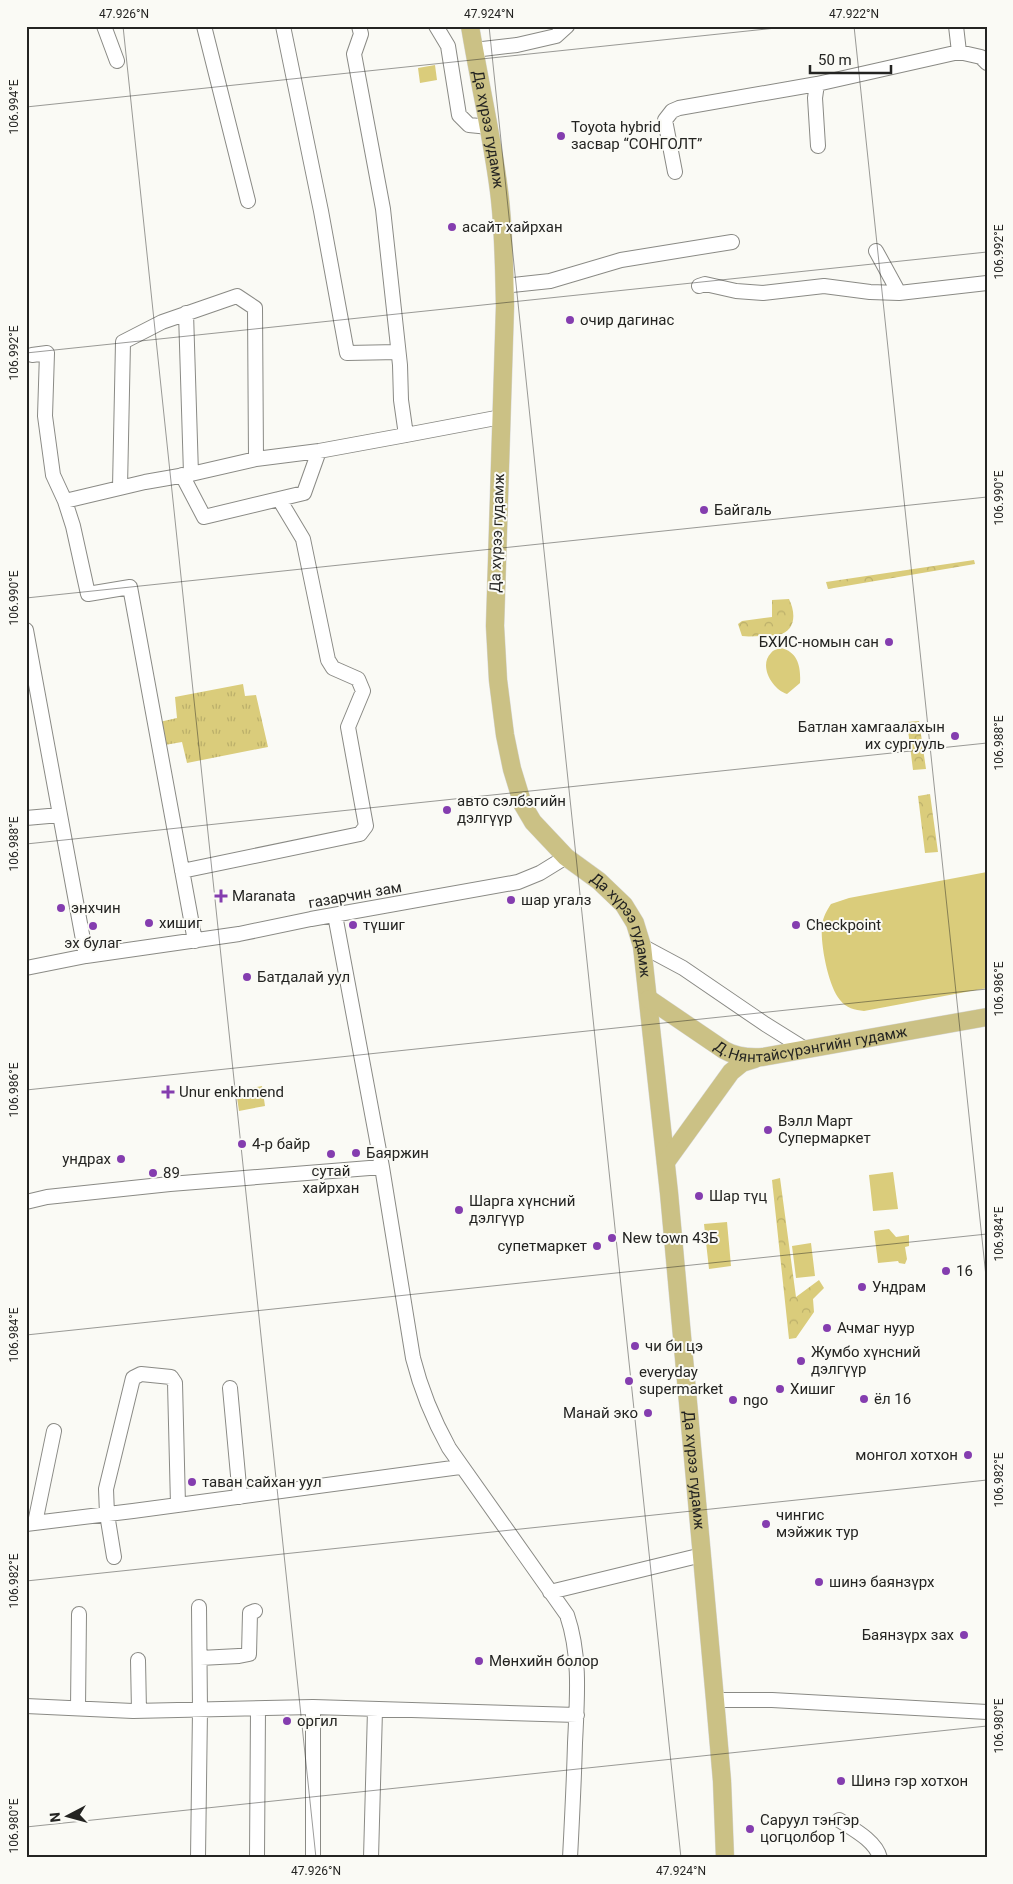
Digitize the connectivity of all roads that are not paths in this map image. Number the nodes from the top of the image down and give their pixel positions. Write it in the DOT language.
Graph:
graph roads {
  1 [pos="104,26"];
  2 [pos="204,26"];
  3 [pos="283,26"];
  4 [pos="359,26"];
  5 [pos="436,26"];
  6 [pos="470,26"];
  7 [pos="567,26"];
  8 [pos="956,26"];
  9 [pos="474,50"];
  10 [pos="959,52"];
  11 [pos="117,61"];
  12 [pos="987,63"];
  13 [pos="817,84"];
  14 [pos="489,127"];
  15 [pos="818,146"];
  16 [pos="674,172"];
  17 [pos="248,201"];
  18 [pos="732,242"];
  19 [pos="876,251"];
  20 [pos="987,283"];
  21 [pos="504,286"];
  22 [pos="699,286"];
  23 [pos="899,293"];
  24 [pos="186,313"];
  25 [pos="398,352"];
  26 [pos="32,355"];
  27 [pos="501,417"];
  28 [pos="406,435"];
  29 [pos="319,451"];
  30 [pos="256,459"];
  31 [pos="186,474"];
  32 [pos="120,487"];
  33 [pos="279,499"];
  34 [pos="65,501"];
  35 [pos="26,630"];
  36 [pos="60,815"];
  37 [pos="26,818"];
  38 [pos="566,857"];
  39 [pos="182,871"];
  40 [pos="335,916"];
  41 [pos="195,941"];
  42 [pos="642,946"];
  43 [pos="86,956"];
  44 [pos="26,968"];
  45 [pos="649,999"];
  46 [pos="987,1017"];
  47 [pos="805,1049"];
  48 [pos="763,1057"];
  49 [pos="666,1162"];
  50 [pos="382,1167"];
  51 [pos="26,1202"];
  52 [pos="230,1388"];
  53 [pos="54,1431"];
  54 [pos="460,1467"];
  55 [pos="240,1497"];
  56 [pos="178,1505"];
  57 [pos="107,1514"];
  58 [pos="31,1523"];
  59 [pos="702,1555"];
  60 [pos="114,1557"];
  61 [pos="550,1592"];
  62 [pos="199,1607"];
  63 [pos="255,1611"];
  64 [pos="80,1614"];
  65 [pos="200,1658"];
  66 [pos="138,1660"];
  67 [pos="715,1700"];
  68 [pos="26,1706"];
  69 [pos="312,1707"];
  70 [pos="78,1708"];
  71 [pos="258,1709"];
  72 [pos="200,1710"];
  73 [pos="375,1710"];
  74 [pos="139,1711"];
  75 [pos="987,1712"];
  76 [pos="577,1715"];
  77 [pos="839,1820"];
  78 [pos="198,1858"];
  79 [pos="257,1858"];
  80 [pos="314,1858"];
  81 [pos="372,1858"];
  82 [pos="570,1858"];
  83 [pos="725,1858"];
  84 [pos="880,1858"];
  1 -- 11 [label="street"];
  2 -- 17 [label="street"];
  3 -- 25 [label="street"];
  4 -- 25 [label="street"];
  5 -- 14 [label="street"];
  6 -- 9 [label="main road, Да хүрээ гудамж"];
  7 -- 9 [label="street"];
  8 -- 10 [label="street"];
  9 -- 14 [label="main road, Да хүрээ гудамж"];
  10 -- 12 [label="street"];
  10 -- 13 [label="street"];
  13 -- 15 [label="street"];
  13 -- 16 [label="street"];
  14 -- 21 [label="main road, Да хүрээ гудамж"];
  18 -- 21 [label="street"];
  19 -- 23 [label="street"];
  20 -- 23 [label="street"];
  21 -- 27 [label="main road, Да хүрээ гудамж"];
  22 -- 23 [label="street"];
  24 -- 30 [label="street"];
  24 -- 31 [label="street"];
  24 -- 32 [label="street"];
  25 -- 28 [label="street"];
  26 -- 34 [label="street"];
  27 -- 28 [label="street"];
  27 -- 38 [label="main road, Да хүрээ гудамж"];
  28 -- 29 [label="street"];
  29 -- 30 [label="street"];
  29 -- 33 [label="street"];
  30 -- 31 [label="street"];
  31 -- 32 [label="street"];
  31 -- 33 [label="street"];
  32 -- 34 [label="street"];
  33 -- 39 [label="street"];
  34 -- 39 [label="street"];
  35 -- 36 [label="street"];
  36 -- 37 [label="street"];
  36 -- 43 [label="street"];
  38 -- 40 [label="street, газарчин зам"];
  38 -- 42 [label="main road, Да хүрээ гудамж"];
  39 -- 41 [label="street"];
  40 -- 41 [label="street, газарчин зам"];
  40 -- 50 [label="street"];
  41 -- 43 [label="street, газарчин зам"];
  42 -- 45 [label="main road, Да хүрээ гудамж"];
  42 -- 47 [label="street"];
  43 -- 44 [label="street, газарчин зам"];
  45 -- 48 [label="main road, Д.Нянтайсүрэнгийн гудамж"];
  45 -- 49 [label="main road, Да хүрээ гудамж"];
  46 -- 47 [label="main road, Д.Нянтайсүрэнгийн гудамж"];
  47 -- 48 [label="main road, Д.Нянтайсүрэнгийн гудамж"];
  48 -- 49 [label="main road"];
  49 -- 59 [label="main road, Да хүрээ гудамж"];
  50 -- 51 [label="street"];
  50 -- 54 [label="street"];
  52 -- 55 [label="street"];
  53 -- 58 [label="street"];
  54 -- 55 [label="street"];
  54 -- 61 [label="street"];
  55 -- 56 [label="street"];
  56 -- 57 [label="street"];
  56 -- 57 [label="street"];
  57 -- 58 [label="street"];
  57 -- 60 [label="street"];
  59 -- 61 [label="street"];
  59 -- 67 [label="main road, Да хүрээ гудамж"];
  61 -- 76 [label="street"];
  62 -- 65 [label="street"];
  63 -- 65 [label="street"];
  64 -- 70 [label="street"];
  65 -- 72 [label="street"];
  66 -- 74 [label="street"];
  67 -- 75 [label="street"];
  67 -- 83 [label="main road, Да хүрээ гудамж"];
  68 -- 70 [label="street"];
  69 -- 71 [label="street"];
  69 -- 73 [label="street"];
  69 -- 80 [label="street"];
  70 -- 74 [label="street"];
  71 -- 72 [label="street"];
  71 -- 79 [label="street"];
  72 -- 74 [label="street"];
  72 -- 78 [label="street"];
  73 -- 76 [label="street"];
  73 -- 81 [label="street"];
  76 -- 82 [label="street"];
  77 -- 84 [label="street"];
}
